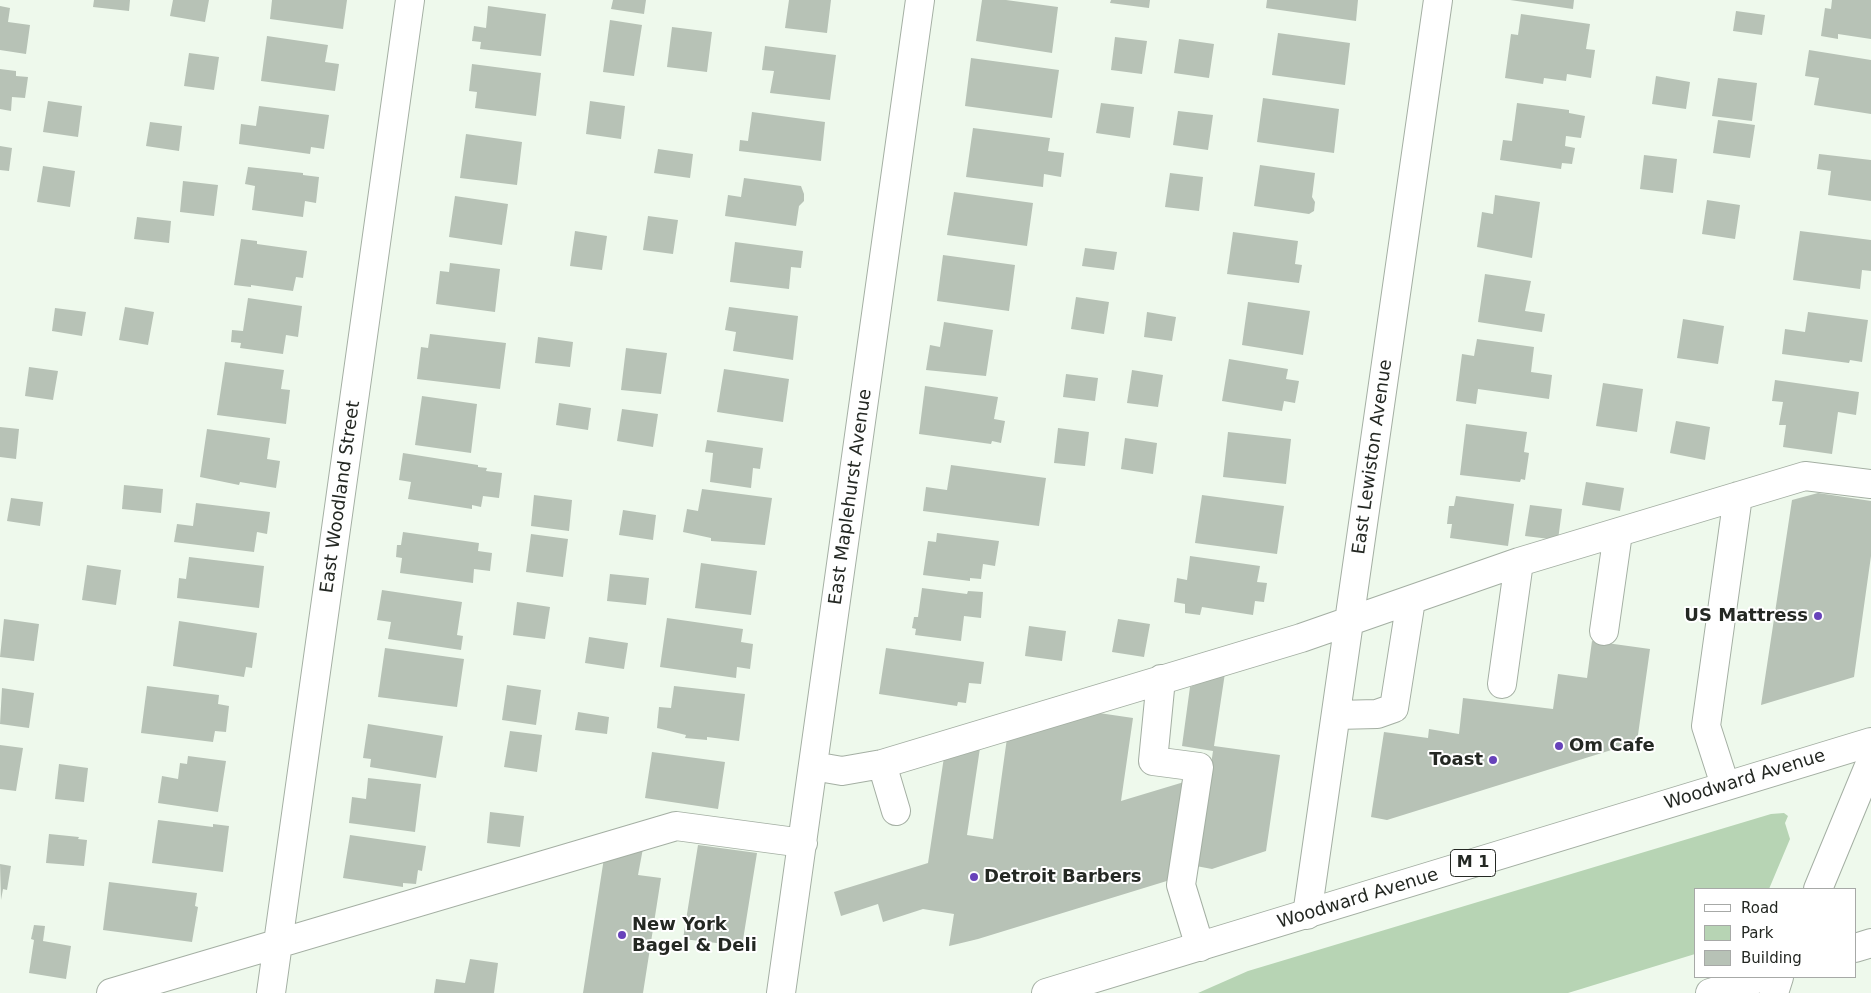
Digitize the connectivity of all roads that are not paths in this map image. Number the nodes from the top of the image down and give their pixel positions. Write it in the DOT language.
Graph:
graph roads {
  1 [pos="410,0"];
  2 [pos="920,0"];
  3 [pos="1438,0"];
  4 [pos="1871,484"];
  5 [pos="1738,496"];
  6 [pos="1618,532"];
  7 [pos="1519,562"];
  8 [pos="1411,600"];
  9 [pos="1349,623"];
  10 [pos="1604,631"];
  11 [pos="1161,679"];
  12 [pos="1502,684"];
  13 [pos="1336,715"];
  14 [pos="1871,742"];
  15 [pos="1871,761"];
  16 [pos="882,764"];
  17 [pos="813,766"];
  18 [pos="1725,785"];
  19 [pos="896,811"];
  20 [pos="802,843"];
  21 [pos="1818,888"];
  22 [pos="1307,915"];
  23 [pos="278,944"];
  24 [pos="1871,944"];
  25 [pos="1200,947"];
  26 [pos="1856,948"];
  27 [pos="1759,978"];
  28 [pos="1779,978"];
  29 [pos="111,993"];
  30 [pos="272,993"];
  31 [pos="781,993"];
  32 [pos="1046,993"];
  33 [pos="1710,993"];
  34 [pos="1774,993"];
  1 -- 23 [label="street, East Woodland Street"];
  2 -- 17 [label="street, East Maplehurst Avenue"];
  3 -- 9 [label="street, East Lewiston Avenue"];
  4 -- 5 [label="street"];
  5 -- 6 [label="street"];
  5 -- 18 [label="street"];
  6 -- 7 [label="street"];
  6 -- 10 [label="street"];
  7 -- 8 [label="street"];
  7 -- 12 [label="street"];
  8 -- 9 [label="street"];
  8 -- 13 [label="street"];
  9 -- 11 [label="street"];
  9 -- 13 [label="street, East Lewiston Avenue"];
  11 -- 16 [label="street"];
  11 -- 25 [label="street"];
  13 -- 22 [label="street, East Lewiston Avenue"];
  14 -- 18 [label="street, Woodward Avenue / M 1"];
  15 -- 21 [label="street"];
  16 -- 17 [label="street"];
  16 -- 19 [label="street"];
  17 -- 20 [label="street, East Maplehurst Avenue"];
  18 -- 22 [label="street, Woodward Avenue / M 1"];
  20 -- 23 [label="street"];
  20 -- 31 [label="street, East Maplehurst Avenue"];
  22 -- 25 [label="street, Woodward Avenue / M 1"];
  23 -- 29 [label="street"];
  23 -- 30 [label="street, East Woodland Street"];
  24 -- 26 [label="street"];
  25 -- 32 [label="street, Woodward Avenue / M 1"];
  27 -- 33 [label="street"];
  28 -- 34 [label="street"];
}
